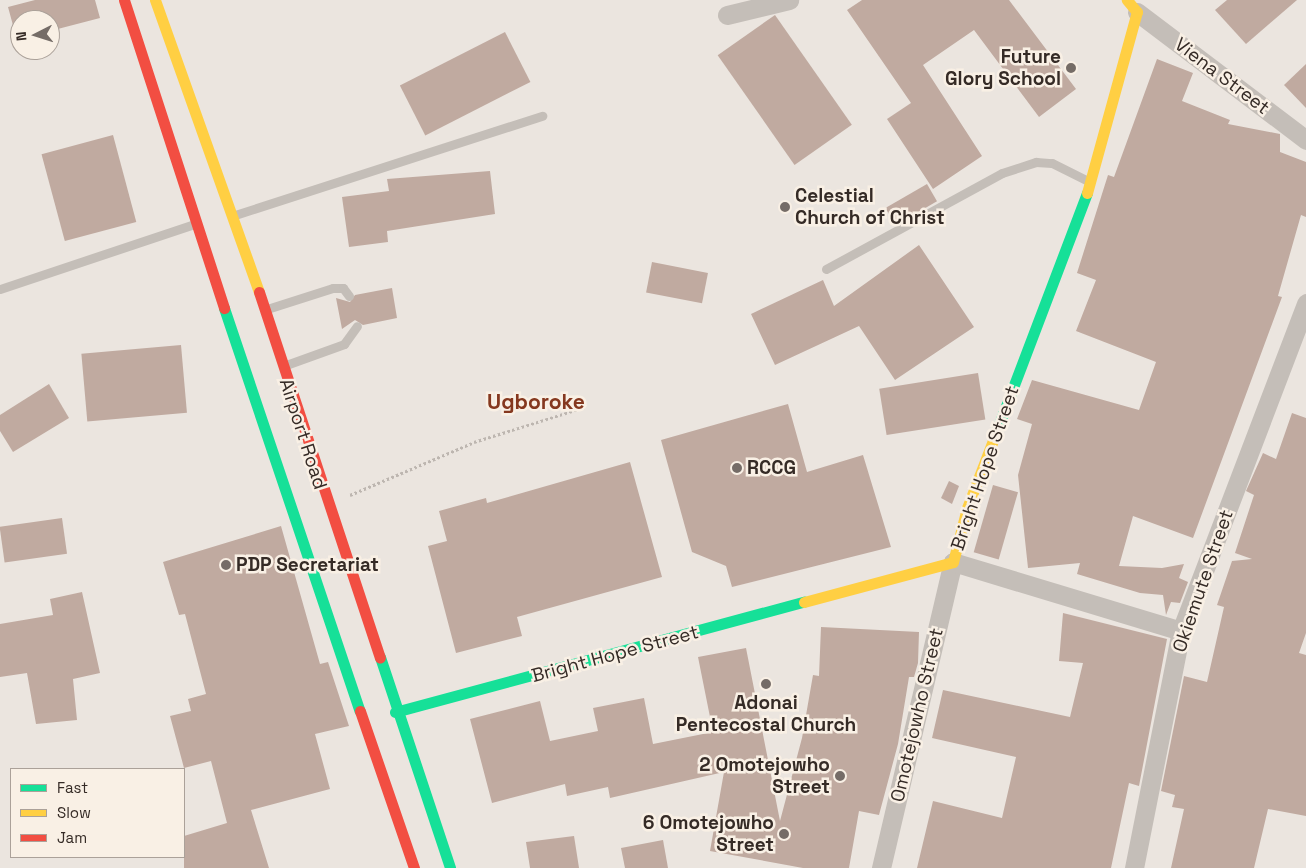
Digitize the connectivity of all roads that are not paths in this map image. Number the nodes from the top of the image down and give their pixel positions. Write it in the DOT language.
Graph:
graph roads {
  1 [pos="124,0"];
  2 [pos="155,0"];
  3 [pos="789,0"];
  4 [pos="1132,6"];
  5 [pos="727,15"];
  6 [pos="542,116"];
  7 [pos="1306,140"];
  8 [pos="1091,182"];
  9 [pos="231,216"];
  10 [pos="198,223"];
  11 [pos="826,269"];
  12 [pos="0,289"];
  13 [pos="349,296"];
  14 [pos="1306,303"];
  15 [pos="265,310"];
  16 [pos="357,326"];
  17 [pos="280,367"];
  18 [pos="953,562"];
  19 [pos="1181,632"];
  20 [pos="395,712"];
  21 [pos="414,868"];
  22 [pos="450,868"];
  23 [pos="881,868"];
  24 [pos="1134,868"];
  1 -- 10 [label="main road, Airport Road"];
  2 -- 9 [label="main road, Airport Road"];
  3 -- 5 [label="street"];
  4 -- 7 [label="street, Viena Street"];
  4 -- 8 [label="main road, Bright Hope Street"];
  6 -- 9 [label="lane"];
  8 -- 11 [label="lane"];
  8 -- 18 [label="main road, Bright Hope Street"];
  9 -- 15 [label="main road, Airport Road"];
  10 -- 12 [label="lane"];
  10 -- 21 [label="main road, Airport Road"];
  13 -- 15 [label="lane"];
  14 -- 19 [label="street, Okiemute Street"];
  15 -- 17 [label="main road, Airport Road"];
  16 -- 17 [label="lane"];
  17 -- 20 [label="main road, Airport Road"];
  18 -- 19 [label="street"];
  18 -- 20 [label="main road, Bright Hope Street"];
  18 -- 23 [label="street, Omotejowho Street"];
  19 -- 24 [label="street, Okiemute Street"];
  20 -- 22 [label="main road, Airport Road"];
}
